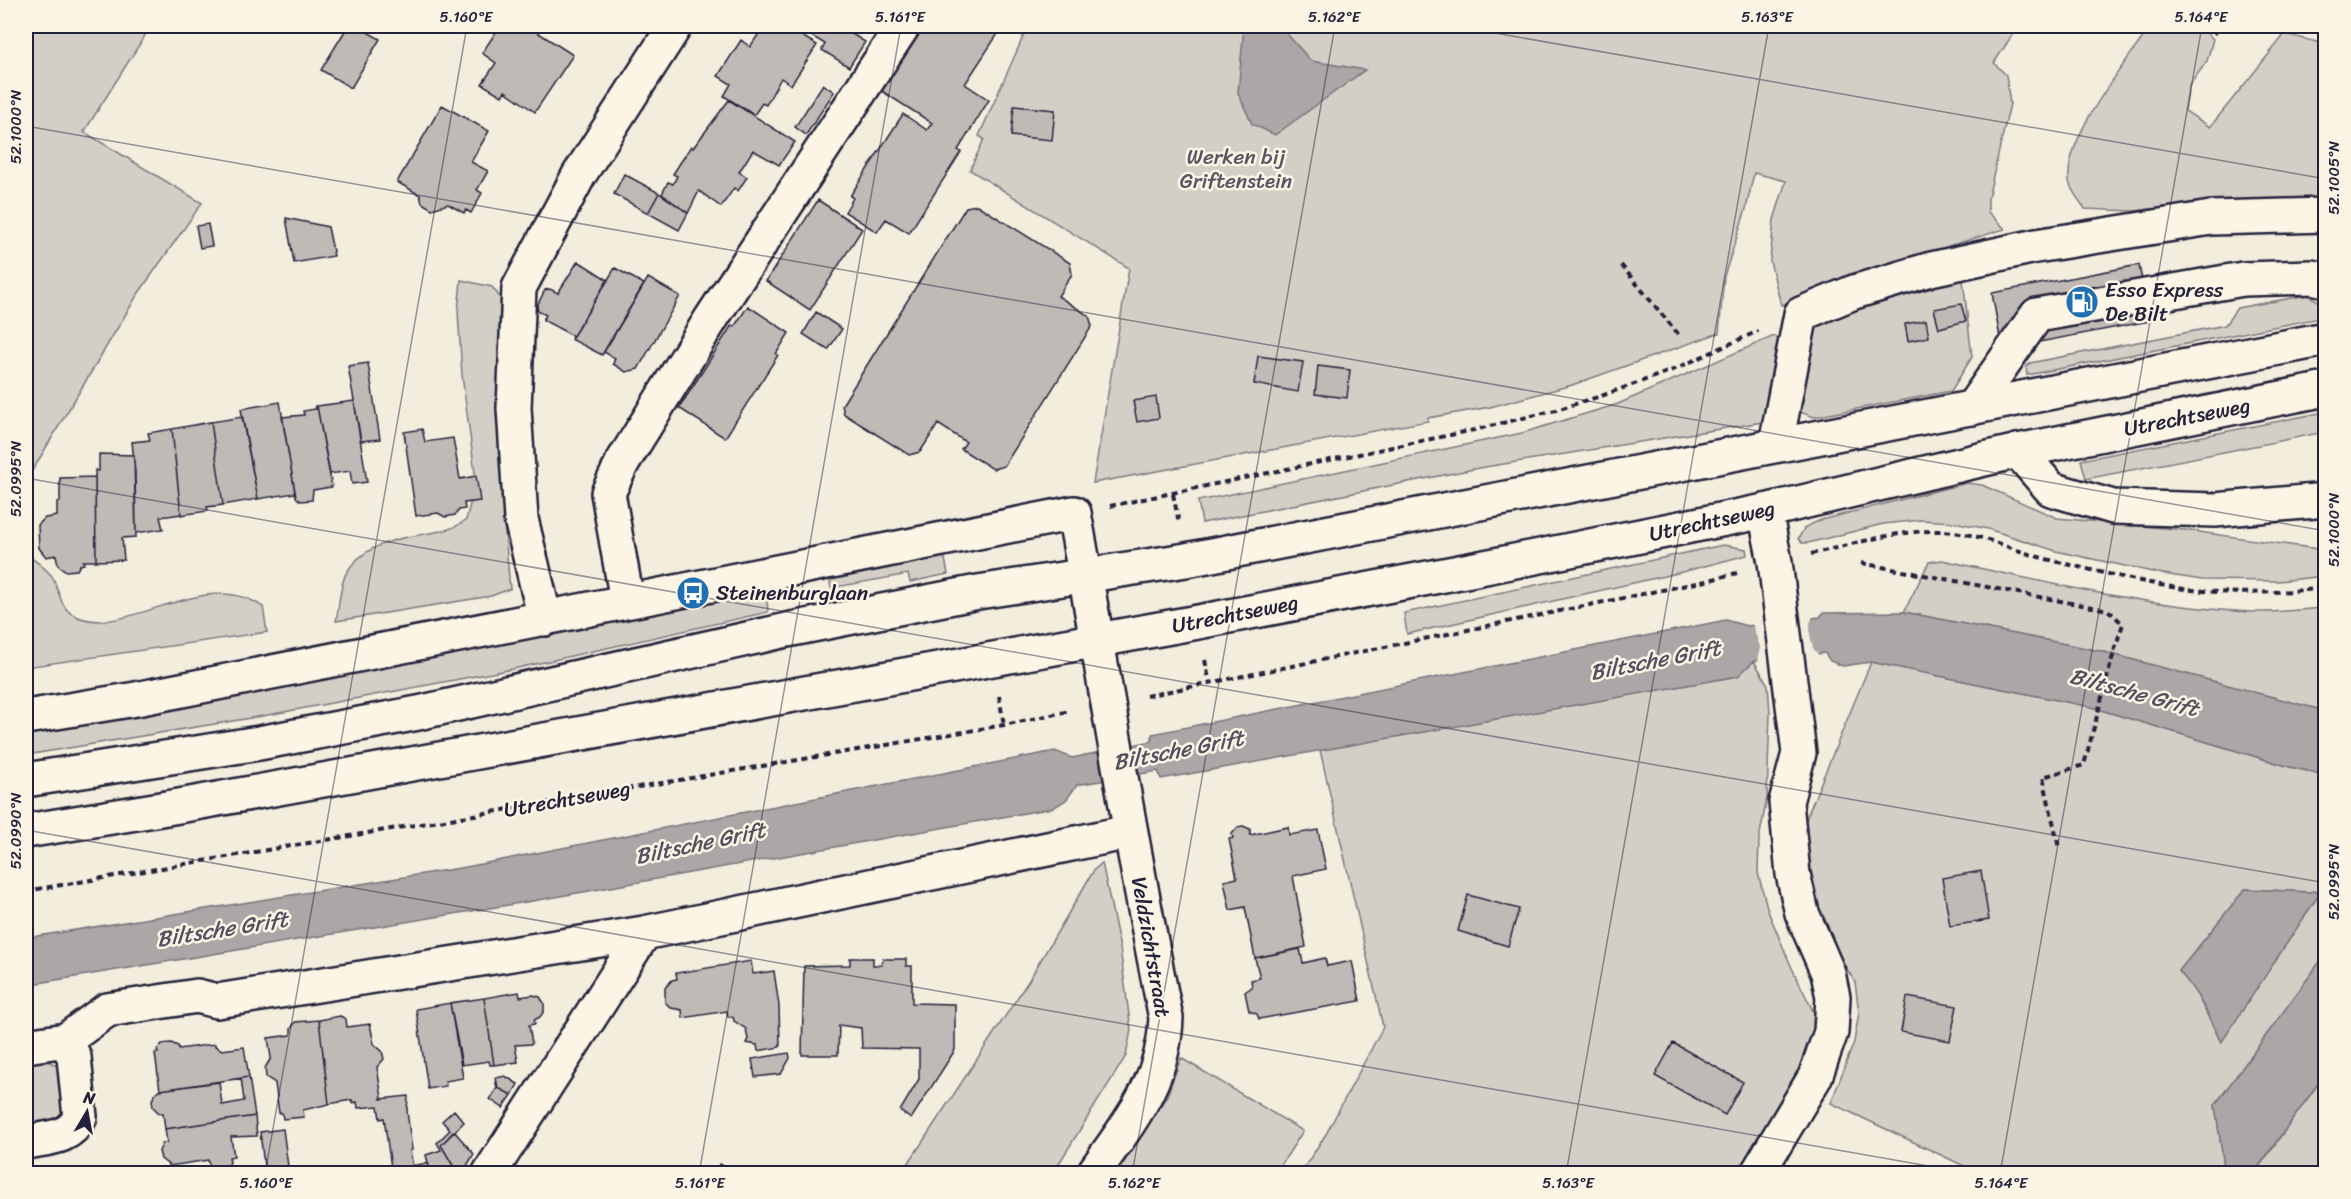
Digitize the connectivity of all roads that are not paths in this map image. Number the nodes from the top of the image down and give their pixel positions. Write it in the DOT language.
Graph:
graph roads {
  1 [pos="675,26"];
  2 [pos="903,26"];
  3 [pos="2325,215"];
  4 [pos="2325,280"];
  5 [pos="2325,339"];
  6 [pos="2325,389"];
  7 [pos="1972,408"];
  8 [pos="1776,444"];
  9 [pos="2018,451"];
  10 [pos="2325,500"];
  11 [pos="1765,511"];
  12 [pos="1086,576"];
  13 [pos="627,601"];
  14 [pos="545,619"];
  15 [pos="1096,640"];
  16 [pos="26,717"];
  17 [pos="26,780"];
  18 [pos="26,831"];
  19 [pos="1129,832"];
  20 [pos="644,933"];
  21 [pos="66,1040"];
  22 [pos="26,1046"];
  23 [pos="26,1142"];
  24 [pos="489,1173"];
  25 [pos="1094,1173"];
  26 [pos="1757,1173"];
  1 -- 14 [label="street"];
  2 -- 13 [label="street"];
  3 -- 8 [label="street"];
  4 -- 7 [label="street"];
  5 -- 7 [label="street"];
  6 -- 9 [label="street, Utrechtseweg"];
  7 -- 8 [label="street"];
  8 -- 12 [label="street"];
  9 -- 10 [label="street"];
  9 -- 11 [label="street, Utrechtseweg"];
  11 -- 15 [label="street, Utrechtseweg"];
  11 -- 26 [label="street"];
  12 -- 13 [label="street"];
  12 -- 15 [label="street"];
  12 -- 17 [label="street"];
  13 -- 14 [label="street"];
  14 -- 16 [label="street"];
  15 -- 18 [label="street, Utrechtseweg"];
  15 -- 19 [label="street, Veldzichtstraat"];
  19 -- 20 [label="street"];
  19 -- 25 [label="street, Veldzichtstraat"];
  20 -- 21 [label="street"];
  20 -- 24 [label="street"];
  21 -- 22 [label="street"];
  21 -- 23 [label="street"];
}
